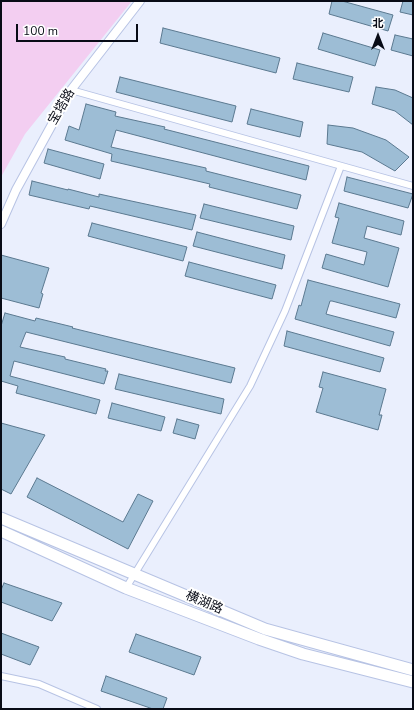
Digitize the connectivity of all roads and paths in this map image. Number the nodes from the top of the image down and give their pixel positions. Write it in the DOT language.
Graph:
graph roads {
  1 [pos="140,1"];
  2 [pos="71,90"];
  3 [pos="341,166"];
  4 [pos="413,186"];
  5 [pos="1,224"];
  6 [pos="1,518"];
  7 [pos="1,531"];
  8 [pos="134,574"];
  9 [pos="126,588"];
  10 [pos="413,670"];
  11 [pos="1,676"];
  12 [pos="413,682"];
  13 [pos="97,709"];
  1 -- 2 [label="street, 宝塔路"];
  2 -- 3 [label="street"];
  2 -- 5 [label="street, 宝塔路"];
  3 -- 4 [label="street"];
  3 -- 8 [label="street"];
  6 -- 8 [label="highway, 横湖路"];
  7 -- 9 [label="highway, 横湖路"];
  8 -- 9 [label="street"];
  8 -- 10 [label="highway, 横湖路"];
  9 -- 12 [label="highway, 横湖路"];
  11 -- 13 [label="street"];
}
